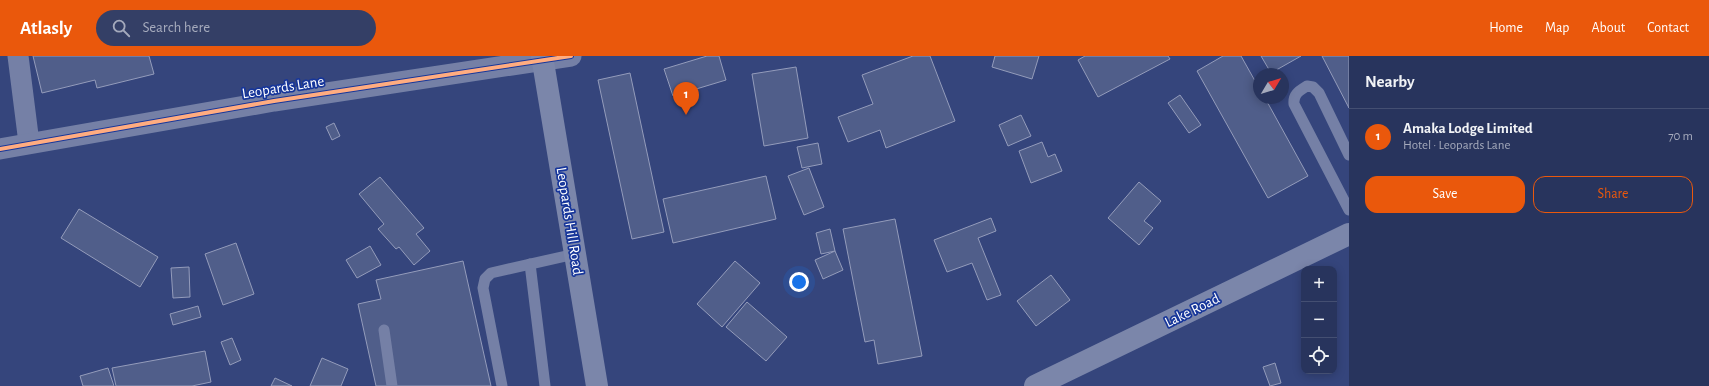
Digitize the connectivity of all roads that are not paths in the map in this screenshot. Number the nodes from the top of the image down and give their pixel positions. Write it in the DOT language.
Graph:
graph roads {
  1 [pos="18,56"];
  2 [pos="571,56"];
  3 [pos="543,58"];
  4 [pos="29,143"];
  5 [pos="0,149"];
  6 [pos="1349,155"];
  7 [pos="1349,210"];
  8 [pos="1349,234"];
  9 [pos="575,254"];
  10 [pos="530,264"];
  11 [pos="384,330"];
  12 [pos="392,386"];
  13 [pos="502,386"];
  14 [pos="545,386"];
  15 [pos="597,386"];
  16 [pos="1035,386"];
  1 -- 4 [label="street"];
  2 -- 3 [label="street, Leopards Lane"];
  3 -- 4 [label="street, Leopards Lane"];
  3 -- 9 [label="main road, Leopards Hill Road"];
  4 -- 5 [label="street, Leopards Lane"];
  6 -- 7 [label="lane"];
  8 -- 16 [label="main road, Lake Road"];
  9 -- 10 [label="lane"];
  9 -- 15 [label="main road, Leopards Hill Road"];
  10 -- 13 [label="lane"];
  10 -- 14 [label="lane"];
  11 -- 12 [label="lane"];
}
